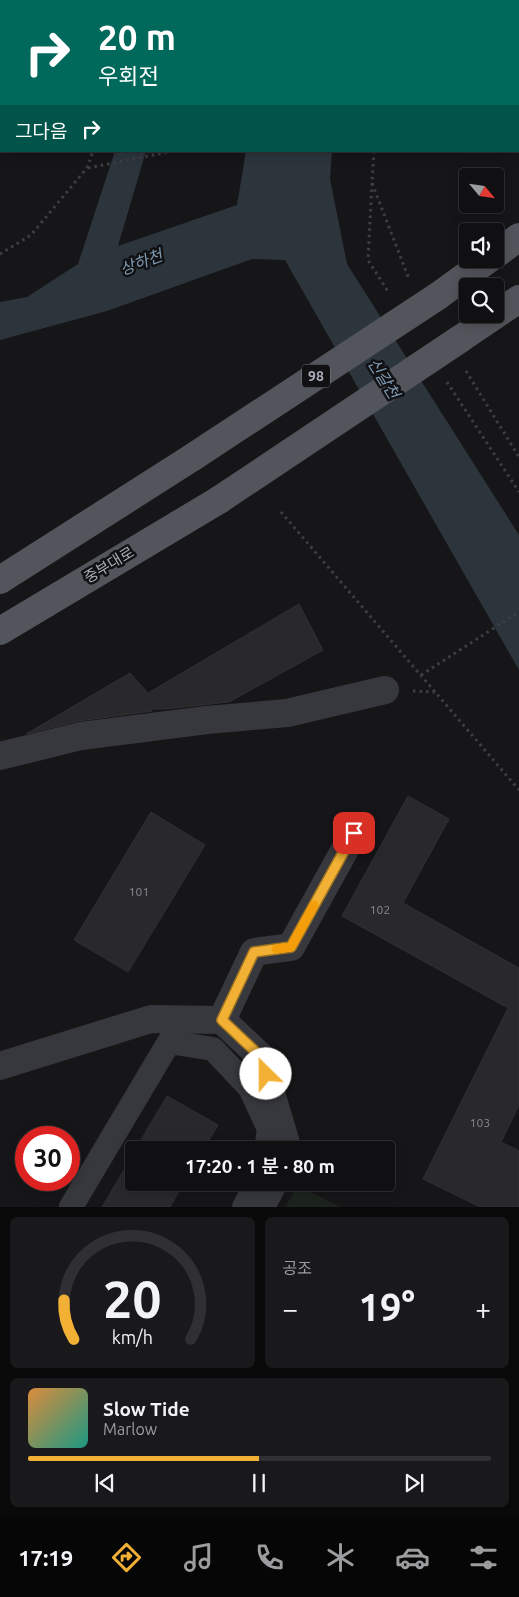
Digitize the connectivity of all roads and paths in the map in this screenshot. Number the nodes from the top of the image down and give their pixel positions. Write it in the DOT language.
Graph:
graph roads {
  1 [pos="93,152"];
  2 [pos="169,152"];
  3 [pos="87,168"];
  4 [pos="519,237"];
  5 [pos="504,248"];
  6 [pos="0,254"];
  7 [pos="477,268"];
  8 [pos="516,302"];
  9 [pos="281,512"];
  10 [pos="0,580"];
  11 [pos="519,612"];
  12 [pos="0,631"];
  13 [pos="421,675"];
  14 [pos="385,690"];
  15 [pos="0,756"];
  16 [pos="519,790"];
  17 [pos="354,833"];
  18 [pos="222,1020"];
  19 [pos="0,1066"];
  20 [pos="267,1141"];
  21 [pos="285,1141"];
  22 [pos="252,1191"];
  23 [pos="269,1191"];
  24 [pos="71,1207"];
  25 [pos="244,1207"];
  26 [pos="261,1207"];
  1 -- 3 [label="path"];
  2 -- 3 [label="path"];
  3 -- 6 [label="path"];
  4 -- 5 [label="main road"];
  7 -- 10 [label="main road, 98, bridge"];
  8 -- 12 [label="main road, 중부대로, bridge"];
  9 -- 13 [label="path"];
  11 -- 13 [label="path"];
  13 -- 16 [label="path"];
  14 -- 15 [label="street"];
  17 -- 18 [label="street"];
  18 -- 19 [label="street"];
  18 -- 21 [label="street"];
  20 -- 24 [label="street"];
  22 -- 25 [label="street"];
  23 -- 26 [label="street"];
}
